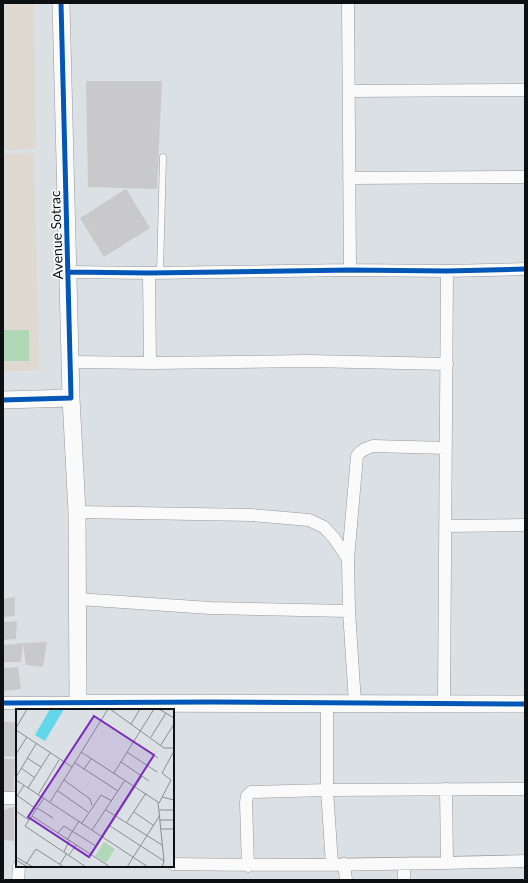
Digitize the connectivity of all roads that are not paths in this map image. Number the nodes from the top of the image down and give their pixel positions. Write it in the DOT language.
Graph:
graph roads {
  1 [pos="61,3"];
  2 [pos="348,3"];
  3 [pos="525,90"];
  4 [pos="349,91"];
  5 [pos="163,157"];
  6 [pos="525,176"];
  7 [pos="349,178"];
  8 [pos="525,269"];
  9 [pos="350,270"];
  10 [pos="447,271"];
  11 [pos="69,272"];
  12 [pos="155,273"];
  13 [pos="71,362"];
  14 [pos="150,363"];
  15 [pos="447,364"];
  16 [pos="71,398"];
  17 [pos="3,400"];
  18 [pos="446,448"];
  19 [pos="77,512"];
  20 [pos="525,525"];
  21 [pos="445,526"];
  22 [pos="348,558"];
  23 [pos="78,599"];
  24 [pos="349,611"];
  25 [pos="3,703"];
  26 [pos="78,703"];
  27 [pos="327,703"];
  28 [pos="355,703"];
  29 [pos="444,703"];
  30 [pos="525,704"];
  31 [pos="20,706"];
  32 [pos="525,788"];
  33 [pos="446,789"];
  34 [pos="327,790"];
  35 [pos="3,798"];
  36 [pos="16,798"];
  37 [pos="525,861"];
  38 [pos="447,863"];
  39 [pos="174,864"];
  40 [pos="338,864"];
  41 [pos="404,864"];
  42 [pos="248,866"];
  43 [pos="19,867"];
  44 [pos="18,880"];
  45 [pos="346,880"];
  46 [pos="404,880"];
  1 -- 11 [label="street, Avenue Sotrac"];
  2 -- 4 [label="street"];
  3 -- 4 [label="street"];
  4 -- 7 [label="street"];
  5 -- 12 [label="lane"];
  6 -- 7 [label="street"];
  7 -- 9 [label="street"];
  8 -- 10 [label="street"];
  9 -- 10 [label="street"];
  9 -- 12 [label="street"];
  10 -- 15 [label="street"];
  11 -- 12 [label="street"];
  11 -- 13 [label="street, Avenue Sotrac"];
  12 -- 14 [label="street"];
  13 -- 14 [label="street"];
  13 -- 16 [label="street, Avenue Sotrac"];
  14 -- 15 [label="street"];
  15 -- 18 [label="street"];
  16 -- 17 [label="street"];
  16 -- 19 [label="street, Avenue Sotrac"];
  18 -- 21 [label="street"];
  18 -- 22 [label="street"];
  19 -- 22 [label="street"];
  19 -- 23 [label="street, Avenue Sotrac"];
  20 -- 21 [label="street"];
  21 -- 29 [label="street"];
  22 -- 24 [label="street"];
  23 -- 24 [label="street"];
  23 -- 26 [label="street, Avenue Sotrac"];
  24 -- 28 [label="street"];
  25 -- 31 [label="street"];
  26 -- 27 [label="street"];
  26 -- 31 [label="street"];
  27 -- 28 [label="street"];
  27 -- 34 [label="street"];
  28 -- 29 [label="street"];
  29 -- 30 [label="street"];
  32 -- 33 [label="street"];
  33 -- 34 [label="street"];
  33 -- 38 [label="street"];
  34 -- 40 [label="street"];
  34 -- 42 [label="street"];
  35 -- 36 [label="street"];
  37 -- 38 [label="street"];
  38 -- 41 [label="street"];
  39 -- 42 [label="street"];
  40 -- 41 [label="street"];
  40 -- 42 [label="street"];
  40 -- 45 [label="street"];
  41 -- 46 [label="street"];
  43 -- 44 [label="street"];
}
